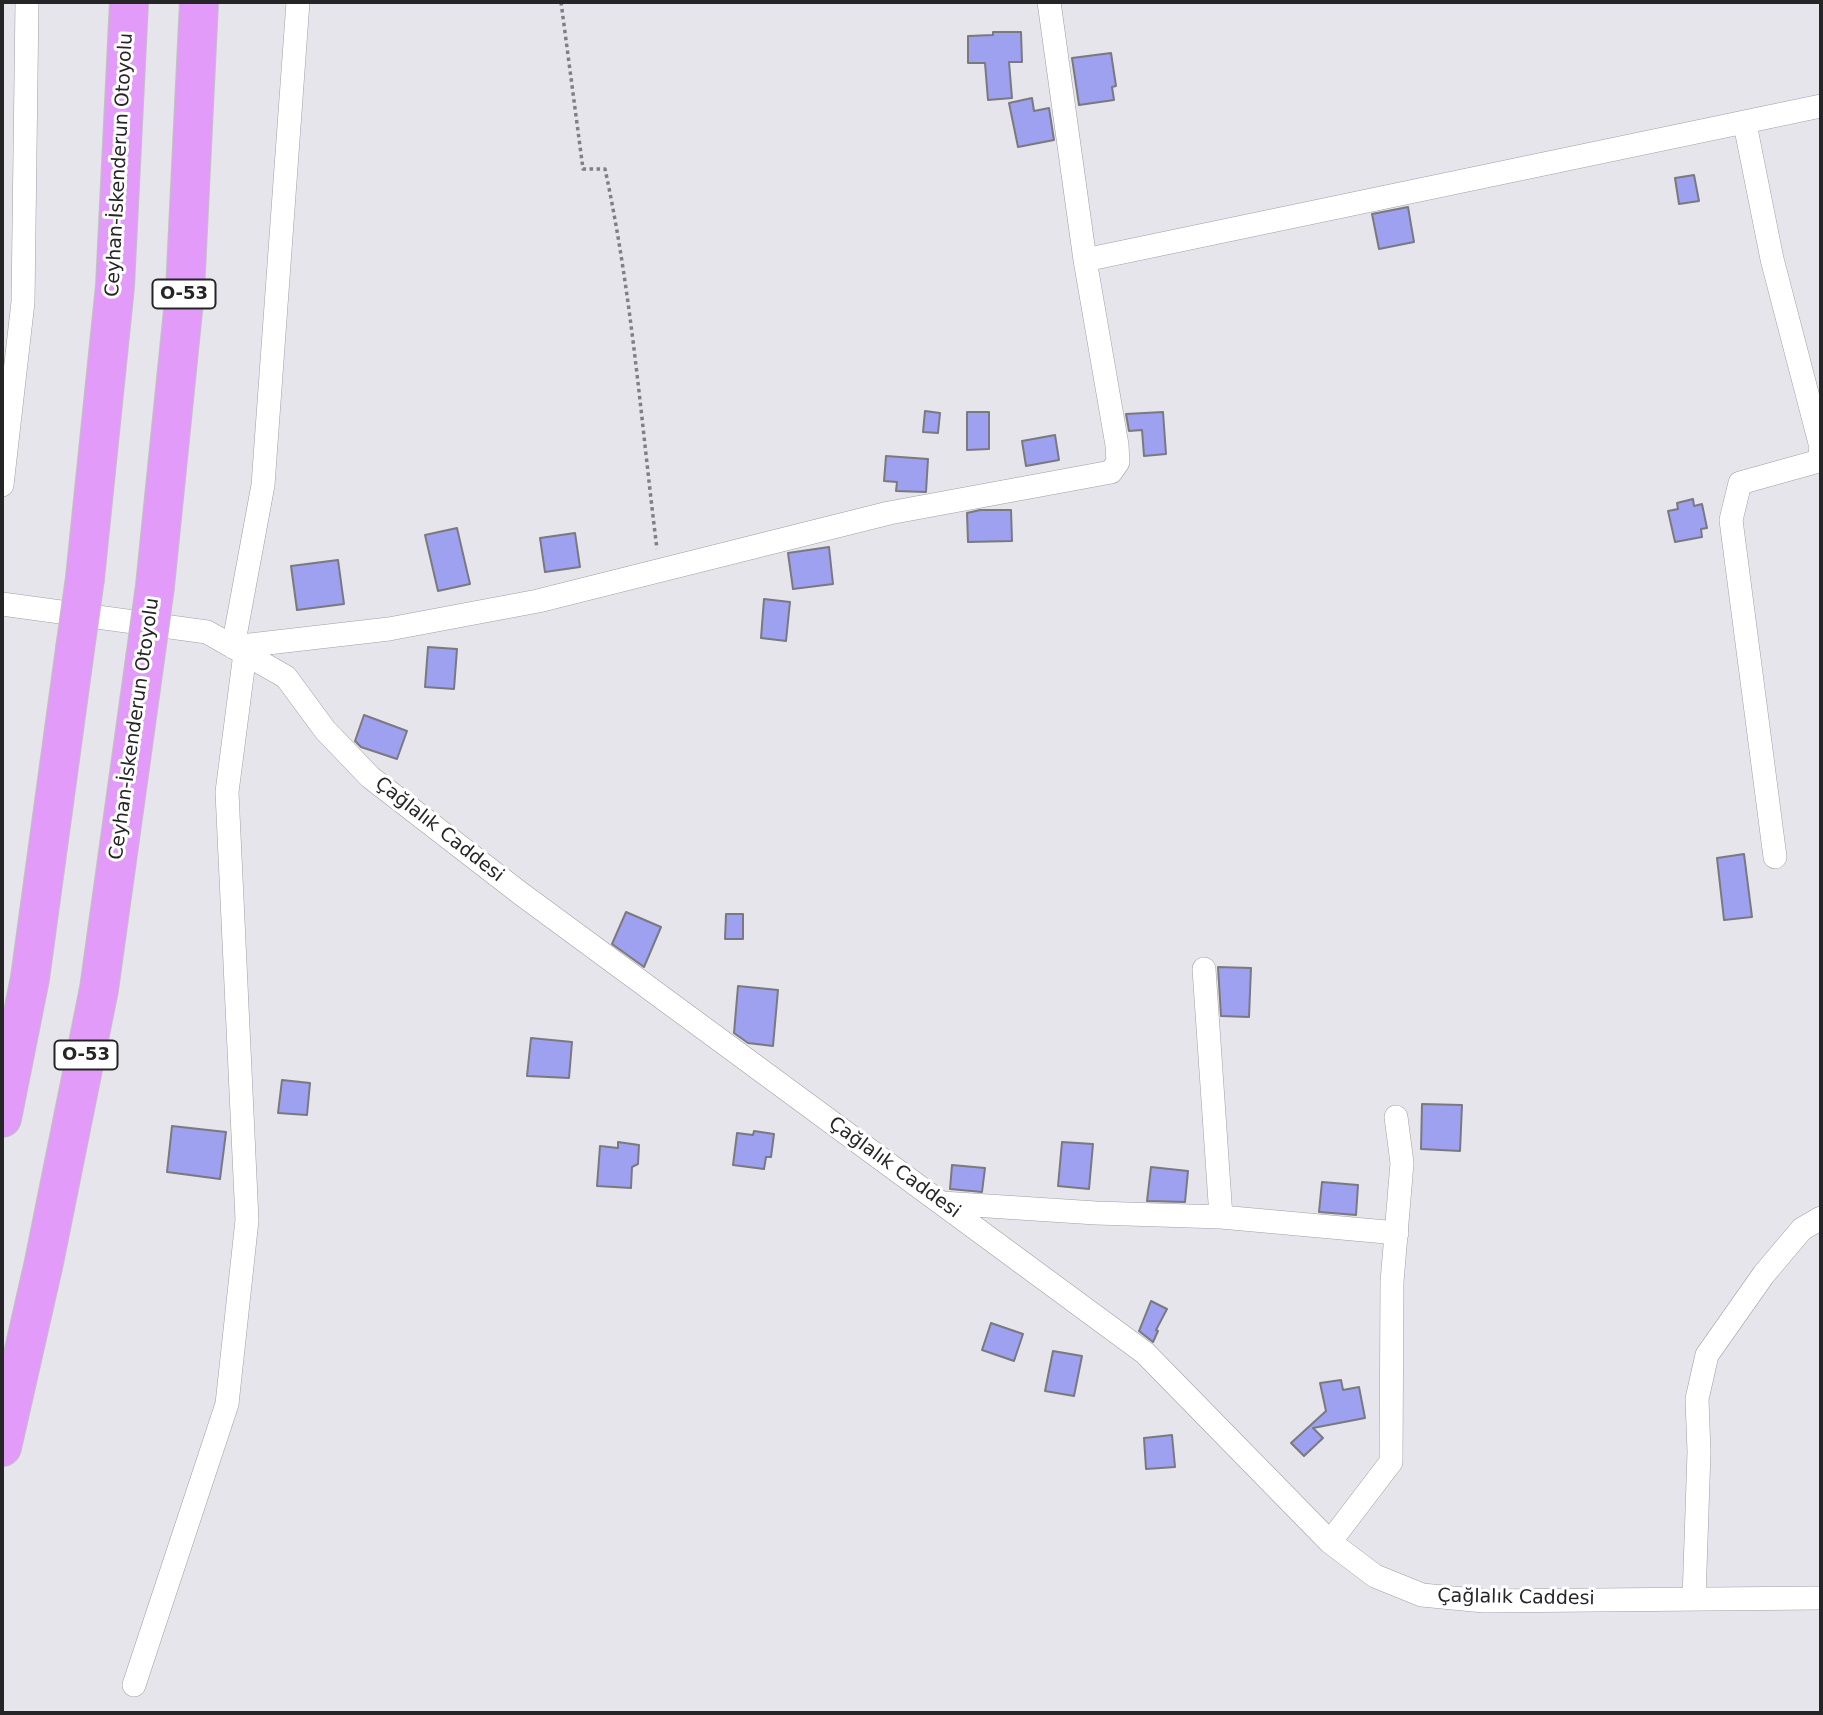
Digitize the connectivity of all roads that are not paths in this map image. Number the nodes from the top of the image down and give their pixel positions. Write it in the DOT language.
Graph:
graph roads {
  1 [pos="27,2"];
  2 [pos="129,2"];
  3 [pos="199,2"];
  4 [pos="298,2"];
  5 [pos="1049,2"];
  6 [pos="1821,106"];
  7 [pos="1745,124"];
  8 [pos="1085,260"];
  9 [pos="2,485"];
  10 [pos="2,604"];
  11 [pos="239,650"];
  12 [pos="1775,857"];
  13 [pos="1204,969"];
  14 [pos="1396,1117"];
  15 [pos="2,1118"];
  16 [pos="942,1203"];
  17 [pos="1220,1217"];
  18 [pos="1821,1218"];
  19 [pos="1397,1233"];
  20 [pos="2,1447"];
  21 [pos="1330,1542"];
  22 [pos="1821,1598"];
  23 [pos="1694,1599"];
  24 [pos="134,1685"];
  1 -- 9 [label="street"];
  2 -- 15 [label="highway, Ceyhan-İskenderun Otoyolu, bridge"];
  3 -- 20 [label="highway, Ceyhan-İskenderun Otoyolu / O-53, bridge"];
  4 -- 11 [label="street"];
  5 -- 8 [label="street"];
  6 -- 7 [label="street"];
  7 -- 8 [label="street"];
  7 -- 12 [label="street"];
  8 -- 11 [label="street"];
  10 -- 11 [label="street, Çağlalık Caddesi"];
  11 -- 16 [label="street, Çağlalık Caddesi"];
  11 -- 24 [label="street"];
  13 -- 17 [label="street"];
  14 -- 19 [label="street"];
  16 -- 17 [label="street"];
  16 -- 21 [label="street, Çağlalık Caddesi"];
  17 -- 19 [label="street"];
  18 -- 23 [label="street"];
  19 -- 21 [label="street"];
  21 -- 23 [label="street, Çağlalık Caddesi"];
  22 -- 23 [label="street, Çağlalık Caddesi"];
}
